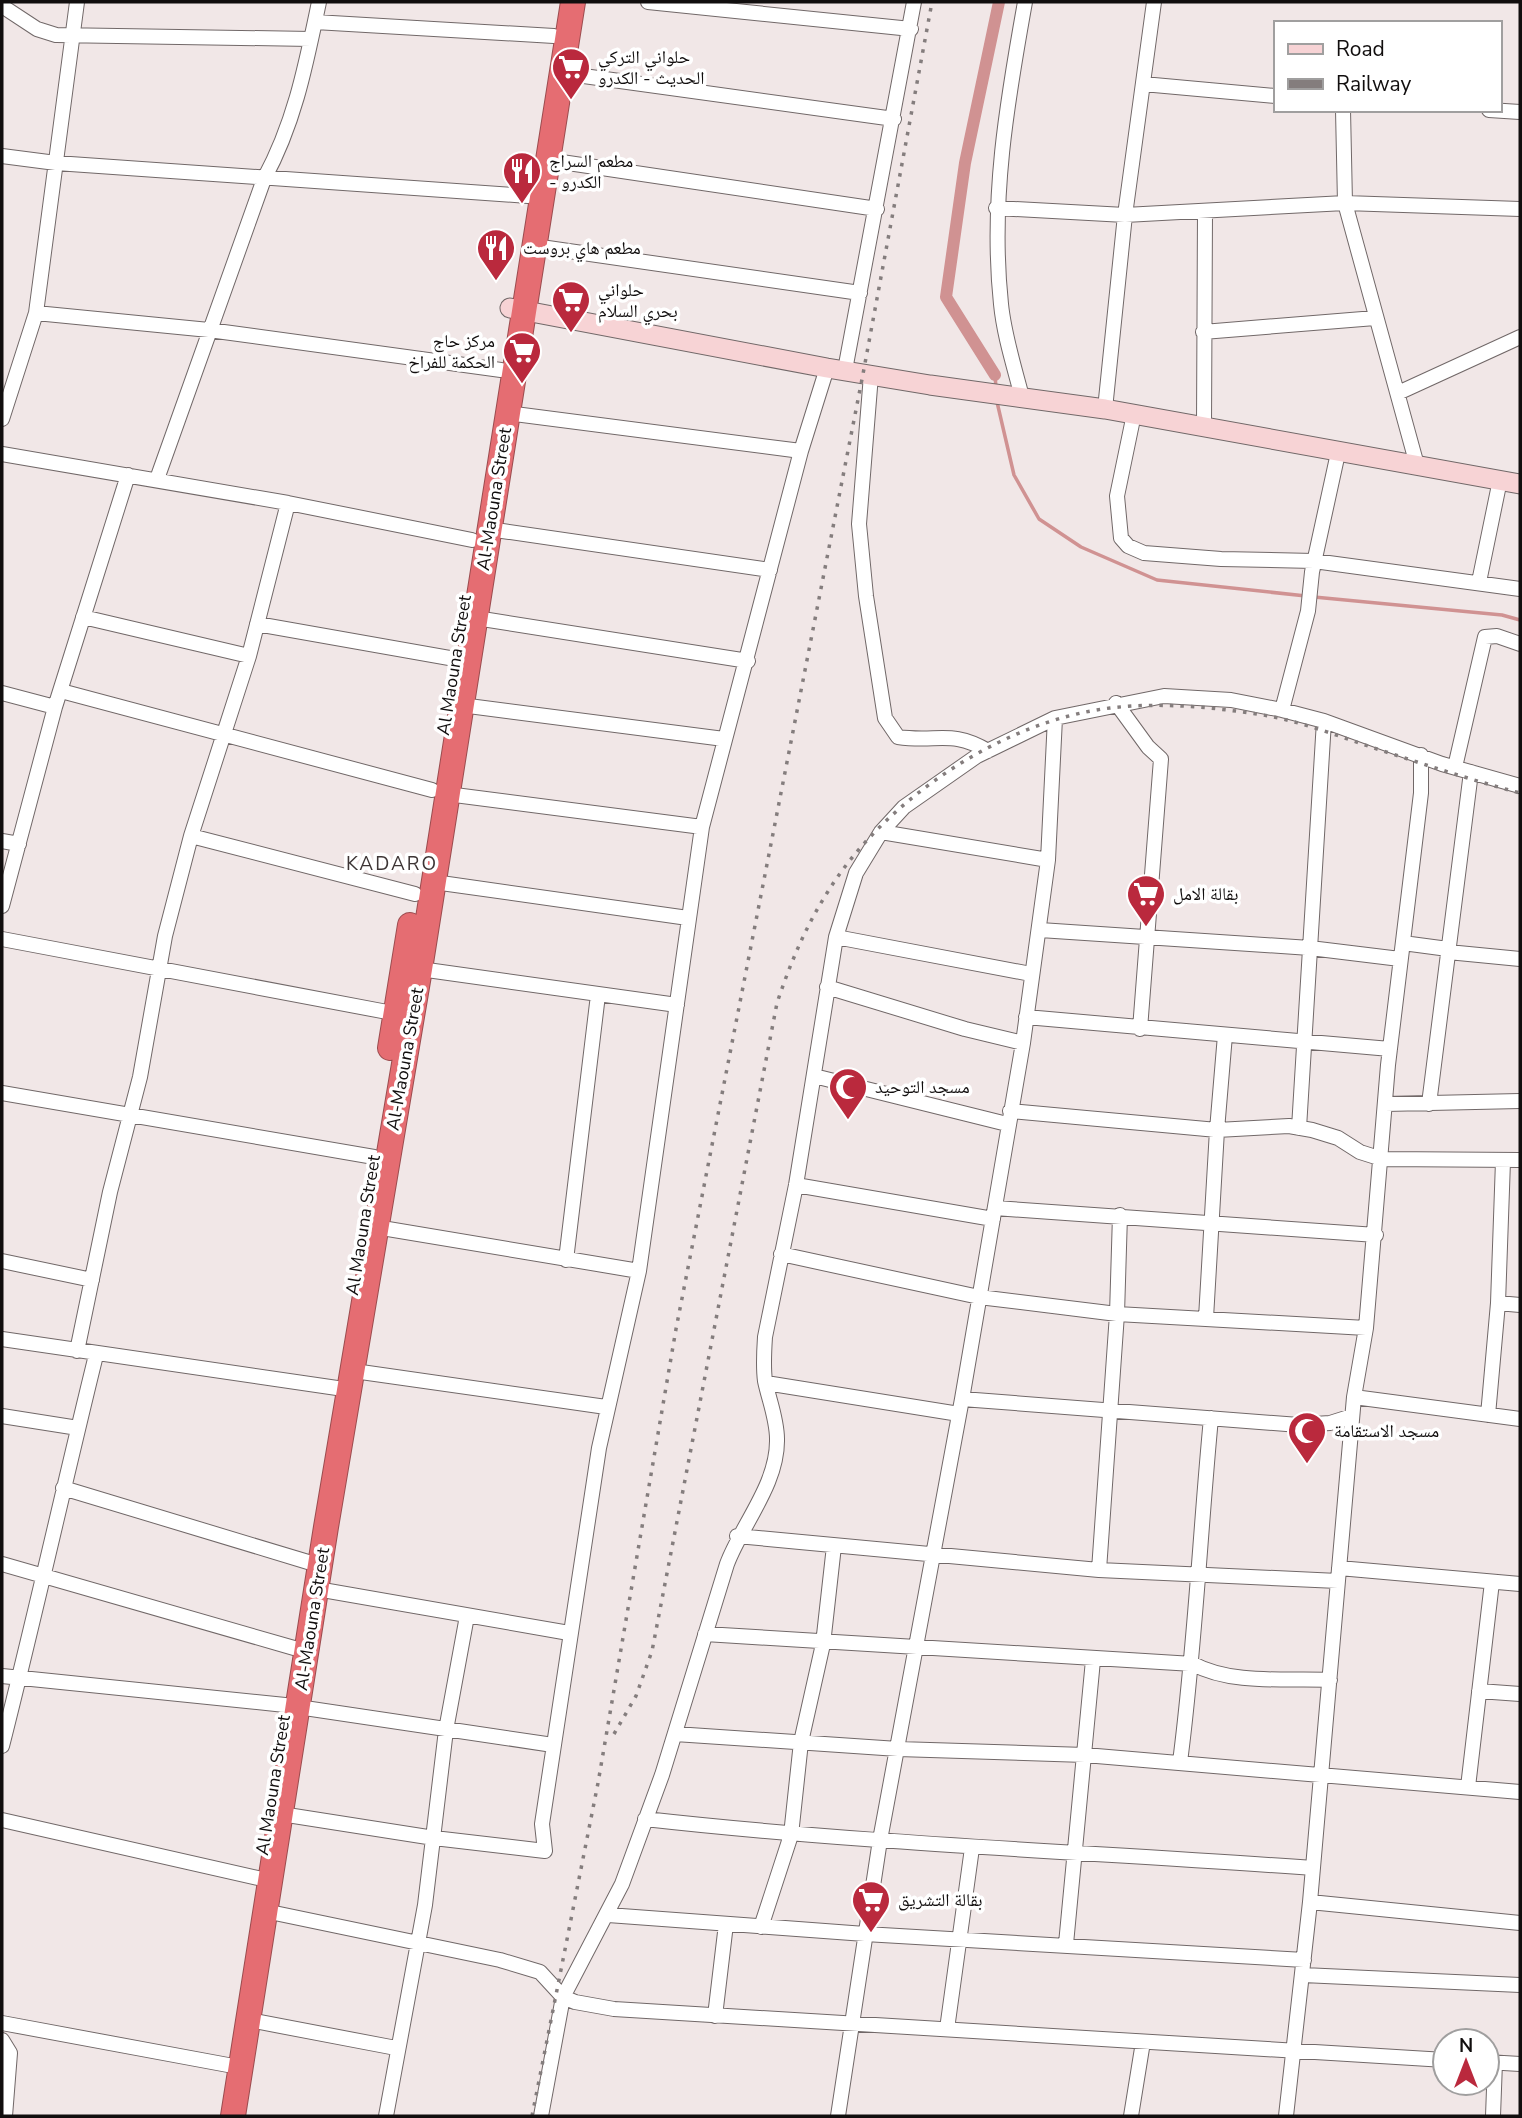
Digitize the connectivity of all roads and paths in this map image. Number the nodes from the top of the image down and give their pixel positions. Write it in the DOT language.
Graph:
graph roads {
  1 [pos="77,2"];
  2 [pos="319,2"];
  3 [pos="559,2"];
  4 [pos="573,2"];
  5 [pos="648,2"];
  6 [pos="914,2"];
  7 [pos="1025,2"];
  8 [pos="1154,2"];
  9 [pos="2,6"];
  10 [pos="315,22"];
  11 [pos="911,29"];
  12 [pos="74,36"];
  13 [pos="554,36"];
  14 [pos="311,39"];
  15 [pos="562,73"];
  16 [pos="1143,84"];
  17 [pos="1274,96"];
  18 [pos="1501,111"];
  19 [pos="1343,112"];
  20 [pos="1520,112"];
  21 [pos="894,119"];
  22 [pos="2,156"];
  23 [pos="548,160"];
  24 [pos="56,163"];
  25 [pos="264,178"];
  26 [pos="528,196"];
  27 [pos="1345,203"];
  28 [pos="996,208"];
  29 [pos="877,209"];
  30 [pos="1520,209"];
  31 [pos="1205,212"];
  32 [pos="1125,215"];
  33 [pos="534,247"];
  34 [pos="860,293"];
  35 [pos="517,310"];
  36 [pos="36,313"];
  37 [pos="1375,317"];
  38 [pos="209,330"];
  39 [pos="1203,332"];
  40 [pos="1520,337"];
  41 [pos="836,369"];
  42 [pos="501,370"];
  43 [pos="871,374"];
  44 [pos="1398,393"];
  45 [pos="1014,396"];
  46 [pos="1105,409"];
  47 [pos="507,413"];
  48 [pos="1133,414"];
  49 [pos="2,419"];
  50 [pos="1204,426"];
  51 [pos="801,451"];
  52 [pos="1338,453"];
  53 [pos="2,454"];
  54 [pos="1417,465"];
  55 [pos="128,475"];
  56 [pos="157,479"];
  57 [pos="1500,480"];
  58 [pos="1520,484"];
  59 [pos="288,503"];
  60 [pos="481,534"];
  61 [pos="1313,566"];
  62 [pos="770,570"];
  63 [pos="1479,582"];
  64 [pos="1520,590"];
  65 [pos="83,617"];
  66 [pos="476,618"];
  67 [pos="257,624"];
  68 [pos="1520,644"];
  69 [pos="249,656"];
  70 [pos="455,659"];
  71 [pos="748,661"];
  72 [pos="61,691"];
  73 [pos="2,693"];
  74 [pos="1116,703"];
  75 [pos="461,705"];
  76 [pos="55,707"];
  77 [pos="1282,710"];
  78 [pos="1055,718"];
  79 [pos="1324,721"];
  80 [pos="222,735"];
  81 [pos="724,739"];
  82 [pos="988,751"];
  83 [pos="1421,755"];
  84 [pos="446,756"];
  85 [pos="1455,767"];
  86 [pos="1471,772"];
  87 [pos="1520,786"];
  88 [pos="440,792"];
  89 [pos="702,827"];
  90 [pos="881,832"];
  91 [pos="191,836"];
  92 [pos="2,841"];
  93 [pos="19,844"];
  94 [pos="1048,860"];
  95 [pos="425,888"];
  96 [pos="2,906"];
  97 [pos="688,918"];
  98 [pos="1040,930"];
  99 [pos="836,937"];
  100 [pos="1148,937"];
  101 [pos="2,939"];
  102 [pos="1403,943"];
  103 [pos="1310,948"];
  104 [pos="1448,950"];
  105 [pos="1400,959"];
  106 [pos="1520,959"];
  107 [pos="420,969"];
  108 [pos="158,970"];
  109 [pos="1031,974"];
  110 [pos="827,987"];
  111 [pos="598,995"];
  112 [pos="677,1004"];
  113 [pos="404,1015"];
  114 [pos="1026,1017"];
  115 [pos="1140,1029"];
  116 [pos="1225,1035"];
  117 [pos="1304,1041"];
  118 [pos="1023,1043"];
  119 [pos="1390,1049"];
  120 [pos="814,1076"];
  121 [pos="2,1093"];
  122 [pos="1520,1101"];
  123 [pos="1385,1104"];
  124 [pos="1429,1104"];
  125 [pos="130,1117"];
  126 [pos="1008,1117"];
  127 [pos="1298,1128"];
  128 [pos="1217,1130"];
  129 [pos="374,1157"];
  130 [pos="1382,1159"];
  131 [pos="1520,1160"];
  132 [pos="1503,1161"];
  133 [pos="796,1185"];
  134 [pos="994,1213"];
  135 [pos="1120,1215"];
  136 [pos="1211,1222"];
  137 [pos="376,1227"];
  138 [pos="1376,1235"];
  139 [pos="781,1254"];
  140 [pos="566,1260"];
  141 [pos="2,1261"];
  142 [pos="639,1271"];
  143 [pos="92,1280"];
  144 [pos="979,1297"];
  145 [pos="1498,1303"];
  146 [pos="1520,1305"];
  147 [pos="1117,1314"];
  148 [pos="1206,1318"];
  149 [pos="1366,1328"];
  150 [pos="2,1339"];
  151 [pos="77,1351"];
  152 [pos="96,1355"];
  153 [pos="346,1380"];
  154 [pos="766,1383"];
  155 [pos="1354,1397"];
  156 [pos="606,1407"];
  157 [pos="961,1407"];
  158 [pos="1110,1410"];
  159 [pos="1488,1415"];
  160 [pos="2,1416"];
  161 [pos="1352,1416"];
  162 [pos="1211,1418"];
  163 [pos="1520,1419"];
  164 [pos="78,1428"];
  165 [pos="63,1488"];
  166 [pos="737,1536"];
  167 [pos="834,1546"];
  168 [pos="931,1556"];
  169 [pos="308,1562"];
  170 [pos="2,1564"];
  171 [pos="1099,1570"];
  172 [pos="1196,1572"];
  173 [pos="1338,1575"];
  174 [pos="45,1579"];
  175 [pos="1492,1582"];
  176 [pos="1520,1584"];
  177 [pos="317,1589"];
  178 [pos="467,1616"];
  179 [pos="569,1633"];
  180 [pos="705,1634"];
  181 [pos="823,1644"];
  182 [pos="294,1648"];
  183 [pos="915,1649"];
  184 [pos="1093,1660"];
  185 [pos="1193,1664"];
  186 [pos="2,1676"];
  187 [pos="20,1677"];
  188 [pos="1330,1680"];
  189 [pos="1479,1691"];
  190 [pos="1520,1694"];
  191 [pos="292,1706"];
  192 [pos="446,1730"];
  193 [pos="675,1734"];
  194 [pos="801,1742"];
  195 [pos="553,1745"];
  196 [pos="2,1746"];
  197 [pos="898,1749"];
  198 [pos="1085,1755"];
  199 [pos="1180,1762"];
  200 [pos="1320,1777"];
  201 [pos="1468,1787"];
  202 [pos="1520,1792"];
  203 [pos="281,1814"];
  204 [pos="645,1819"];
  205 [pos="2,1820"];
  206 [pos="791,1835"];
  207 [pos="434,1838"];
  208 [pos="880,1840"];
  209 [pos="972,1848"];
  210 [pos="1074,1851"];
  211 [pos="1312,1868"];
  212 [pos="264,1880"];
  213 [pos="1310,1902"];
  214 [pos="265,1911"];
  215 [pos="608,1915"];
  216 [pos="1520,1923"];
  217 [pos="726,1924"];
  218 [pos="761,1927"];
  219 [pos="865,1934"];
  220 [pos="961,1938"];
  221 [pos="418,1942"];
  222 [pos="1066,1944"];
  223 [pos="1304,1960"];
  224 [pos="1303,1975"];
  225 [pos="1520,1984"];
  226 [pos="563,1997"];
  227 [pos="715,2016"];
  228 [pos="249,2020"];
  229 [pos="2,2023"];
  230 [pos="852,2024"];
  231 [pos="947,2029"];
  232 [pos="2,2040"];
  233 [pos="1143,2042"];
  234 [pos="396,2048"];
  235 [pos="1294,2052"];
  236 [pos="1431,2059"];
  237 [pos="1501,2063"];
  238 [pos="1520,2064"];
  239 [pos="228,2065"];
  240 [pos="1492,2097"];
  241 [pos="5,2116"];
  242 [pos="220,2116"];
  243 [pos="233,2116"];
  244 [pos="386,2116"];
  245 [pos="541,2116"];
  246 [pos="838,2116"];
  247 [pos="1131,2116"];
  248 [pos="1286,2116"];
  249 [pos="1493,2116"];
  1 -- 12 [label="street"];
  2 -- 10 [label="street"];
  3 -- 13 [label="highway, Al Maouna Street"];
  4 -- 15 [label="highway, Al-Maouna Street"];
  5 -- 11 [label="street"];
  6 -- 11 [label="street"];
  7 -- 28 [label="street"];
  8 -- 16 [label="street"];
  9 -- 12 [label="street"];
  10 -- 13 [label="street"];
  10 -- 14 [label="street"];
  11 -- 21 [label="street"];
  12 -- 14 [label="street"];
  12 -- 24 [label="street"];
  13 -- 26 [label="highway, Al Maouna Street"];
  14 -- 25 [label="street"];
  15 -- 21 [label="street"];
  15 -- 23 [label="highway, Al-Maouna Street"];
  16 -- 17 [label="street"];
  16 -- 32 [label="street"];
  18 -- 20 [label="street"];
  19 -- 27 [label="street"];
  21 -- 29 [label="street"];
  22 -- 24 [label="street"];
  23 -- 29 [label="street"];
  23 -- 33 [label="highway, Al-Maouna Street"];
  24 -- 25 [label="street"];
  24 -- 36 [label="street"];
  25 -- 26 [label="street"];
  25 -- 38 [label="street"];
  26 -- 35 [label="highway, Al Maouna Street"];
  27 -- 30 [label="street"];
  27 -- 31 [label="street"];
  27 -- 37 [label="street"];
  28 -- 32 [label="street"];
  28 -- 45 [label="street"];
  29 -- 34 [label="street"];
  31 -- 32 [label="street"];
  31 -- 39 [label="street"];
  32 -- 46 [label="street"];
  33 -- 34 [label="street"];
  33 -- 35 [label="highway, Al-Maouna Street"];
  34 -- 41 [label="street"];
  35 -- 41 [label="street"];
  35 -- 42 [label="highway, Al Maouna Street"];
  35 -- 47 [label="highway, Al-Maouna Street"];
  36 -- 38 [label="street"];
  36 -- 49 [label="street"];
  37 -- 39 [label="street"];
  37 -- 44 [label="street"];
  38 -- 42 [label="street"];
  38 -- 56 [label="street"];
  39 -- 50 [label="street"];
  40 -- 44 [label="street"];
  41 -- 43 [label="street"];
  41 -- 51 [label="street"];
  42 -- 60 [label="highway, Al Maouna Street"];
  43 -- 45 [label="street"];
  43 -- 82 [label="street"];
  44 -- 54 [label="street"];
  45 -- 46 [label="street"];
  46 -- 48 [label="street"];
  47 -- 51 [label="street"];
  47 -- 60 [label="highway, Al-Maouna Street"];
  48 -- 50 [label="street"];
  48 -- 61 [label="street"];
  50 -- 52 [label="street"];
  51 -- 62 [label="street"];
  52 -- 54 [label="street"];
  52 -- 61 [label="street"];
  53 -- 55 [label="street"];
  54 -- 57 [label="street"];
  55 -- 56 [label="street"];
  55 -- 65 [label="street"];
  56 -- 59 [label="street"];
  57 -- 58 [label="street"];
  57 -- 63 [label="street"];
  59 -- 60 [label="street"];
  59 -- 67 [label="street"];
  60 -- 62 [label="street"];
  60 -- 66 [label="highway, Al-Maouna Street"];
  60 -- 70 [label="highway, Al Maouna Street"];
  61 -- 63 [label="street"];
  61 -- 77 [label="street"];
  62 -- 71 [label="street"];
  63 -- 64 [label="street"];
  65 -- 69 [label="street"];
  65 -- 72 [label="street"];
  66 -- 71 [label="street"];
  66 -- 75 [label="highway, Al-Maouna Street"];
  67 -- 69 [label="street"];
  67 -- 70 [label="street"];
  68 -- 85 [label="street"];
  69 -- 80 [label="street"];
  70 -- 84 [label="highway, Al Maouna Street"];
  71 -- 81 [label="street"];
  72 -- 76 [label="street"];
  72 -- 80 [label="street"];
  73 -- 76 [label="street"];
  74 -- 77 [label="street"];
  74 -- 78 [label="street"];
  74 -- 100 [label="street"];
  75 -- 81 [label="street"];
  75 -- 84 [label="highway, Al-Maouna Street"];
  76 -- 93 [label="street"];
  77 -- 79 [label="street"];
  78 -- 82 [label="street"];
  78 -- 94 [label="street"];
  79 -- 83 [label="street"];
  79 -- 103 [label="street"];
  80 -- 88 [label="street"];
  80 -- 91 [label="street"];
  81 -- 89 [label="street"];
  82 -- 90 [label="street"];
  83 -- 85 [label="street"];
  83 -- 102 [label="street"];
  84 -- 88 [label="highway, Al Maouna Street"];
  85 -- 86 [label="street"];
  86 -- 87 [label="street"];
  86 -- 104 [label="street"];
  88 -- 89 [label="street"];
  88 -- 95 [label="highway, Al Maouna Street"];
  89 -- 97 [label="street"];
  90 -- 94 [label="street"];
  90 -- 99 [label="street"];
  91 -- 95 [label="street"];
  91 -- 108 [label="street"];
  92 -- 93 [label="street"];
  93 -- 96 [label="street"];
  94 -- 98 [label="street"];
  95 -- 97 [label="street"];
  95 -- 107 [label="highway, Al-Maouna Street"];
  95 -- 113 [label="highway, Al Maouna Street"];
  97 -- 112 [label="street"];
  98 -- 100 [label="street"];
  98 -- 109 [label="street"];
  99 -- 109 [label="street"];
  99 -- 110 [label="street"];
  100 -- 103 [label="street"];
  100 -- 115 [label="street"];
  101 -- 108 [label="street"];
  102 -- 104 [label="street"];
  102 -- 105 [label="street"];
  103 -- 105 [label="street"];
  103 -- 117 [label="street"];
  104 -- 106 [label="street"];
  104 -- 124 [label="street"];
  105 -- 119 [label="street"];
  107 -- 111 [label="street"];
  107 -- 113 [label="highway, Al-Maouna Street"];
  108 -- 113 [label="street"];
  108 -- 125 [label="street"];
  109 -- 114 [label="street"];
  110 -- 118 [label="street"];
  110 -- 120 [label="street"];
  111 -- 112 [label="street"];
  111 -- 140 [label="street"];
  112 -- 142 [label="street"];
  113 -- 129 [label="highway, Al Maouna Street"];
  113 -- 137 [label="highway, Al-Maouna Street"];
  114 -- 115 [label="street"];
  114 -- 118 [label="street"];
  115 -- 116 [label="street"];
  116 -- 117 [label="street"];
  116 -- 128 [label="street"];
  117 -- 119 [label="street"];
  117 -- 127 [label="street"];
  118 -- 126 [label="street"];
  119 -- 123 [label="street"];
  120 -- 126 [label="street"];
  120 -- 133 [label="street"];
  121 -- 125 [label="street"];
  122 -- 124 [label="street"];
  123 -- 124 [label="street"];
  123 -- 130 [label="street"];
  125 -- 129 [label="street"];
  125 -- 143 [label="street"];
  126 -- 128 [label="street"];
  126 -- 134 [label="street"];
  127 -- 128 [label="street"];
  127 -- 130 [label="street"];
  128 -- 136 [label="street"];
  129 -- 153 [label="highway, Al Maouna Street"];
  130 -- 132 [label="street"];
  130 -- 138 [label="street"];
  131 -- 132 [label="street"];
  132 -- 145 [label="street"];
  133 -- 134 [label="street"];
  133 -- 139 [label="street"];
  134 -- 135 [label="street"];
  134 -- 144 [label="street"];
  135 -- 136 [label="street"];
  135 -- 147 [label="street"];
  136 -- 138 [label="street"];
  136 -- 148 [label="street"];
  137 -- 140 [label="street"];
  137 -- 153 [label="highway, Al-Maouna Street"];
  138 -- 149 [label="street"];
  139 -- 144 [label="street"];
  139 -- 154 [label="street"];
  140 -- 142 [label="street"];
  141 -- 143 [label="street"];
  142 -- 156 [label="street"];
  143 -- 151 [label="street"];
  144 -- 147 [label="street"];
  144 -- 157 [label="street"];
  145 -- 146 [label="street"];
  145 -- 159 [label="street"];
  147 -- 148 [label="street"];
  147 -- 158 [label="street"];
  148 -- 149 [label="street"];
  149 -- 155 [label="street"];
  150 -- 151 [label="street"];
  151 -- 152 [label="street"];
  152 -- 153 [label="street"];
  152 -- 164 [label="street"];
  153 -- 156 [label="street"];
  153 -- 169 [label="highway, Al Maouna Street"];
  153 -- 177 [label="highway, Al-Maouna Street"];
  154 -- 157 [label="street"];
  154 -- 166 [label="street"];
  155 -- 159 [label="street"];
  155 -- 161 [label="street"];
  156 -- 179 [label="street"];
  157 -- 158 [label="street"];
  157 -- 168 [label="street"];
  158 -- 162 [label="street"];
  158 -- 171 [label="street"];
  159 -- 163 [label="street"];
  160 -- 164 [label="street"];
  161 -- 162 [label="street"];
  161 -- 173 [label="street"];
  162 -- 172 [label="street"];
  164 -- 165 [label="street"];
  165 -- 169 [label="street"];
  165 -- 174 [label="street"];
  166 -- 167 [label="street"];
  166 -- 180 [label="street"];
  167 -- 168 [label="street"];
  167 -- 181 [label="street"];
  168 -- 171 [label="street"];
  168 -- 183 [label="street"];
  169 -- 182 [label="highway, Al Maouna Street"];
  170 -- 174 [label="street"];
  171 -- 172 [label="street"];
  172 -- 173 [label="street"];
  172 -- 185 [label="street"];
  173 -- 175 [label="street"];
  173 -- 188 [label="street"];
  174 -- 182 [label="street"];
  174 -- 187 [label="street"];
  175 -- 176 [label="street"];
  175 -- 189 [label="street"];
  177 -- 178 [label="street"];
  177 -- 191 [label="highway, Al-Maouna Street"];
  178 -- 179 [label="street"];
  178 -- 192 [label="street"];
  179 -- 195 [label="street"];
  180 -- 181 [label="street"];
  180 -- 193 [label="street"];
  181 -- 183 [label="street"];
  181 -- 194 [label="street"];
  182 -- 191 [label="highway, Al Maouna Street"];
  183 -- 184 [label="street"];
  183 -- 197 [label="street"];
  184 -- 185 [label="street"];
  184 -- 198 [label="street"];
  185 -- 188 [label="street"];
  185 -- 199 [label="street"];
  186 -- 187 [label="street"];
  187 -- 191 [label="street"];
  187 -- 196 [label="street"];
  188 -- 200 [label="street"];
  189 -- 190 [label="street"];
  189 -- 201 [label="street"];
  191 -- 192 [label="street"];
  191 -- 203 [label="highway, Al-Maouna Street"];
  191 -- 212 [label="highway, Al Maouna Street"];
  192 -- 195 [label="street"];
  192 -- 207 [label="street"];
  193 -- 194 [label="street"];
  193 -- 204 [label="street"];
  194 -- 197 [label="street"];
  194 -- 206 [label="street"];
  195 -- 207 [label="street"];
  197 -- 198 [label="street"];
  197 -- 208 [label="street"];
  198 -- 199 [label="street"];
  198 -- 210 [label="street"];
  199 -- 200 [label="street"];
  200 -- 201 [label="street"];
  200 -- 211 [label="street"];
  201 -- 202 [label="street"];
  203 -- 207 [label="street"];
  203 -- 212 [label="highway, Al-Maouna Street"];
  204 -- 206 [label="street"];
  204 -- 215 [label="street"];
  205 -- 212 [label="street"];
  206 -- 208 [label="street"];
  206 -- 218 [label="street"];
  207 -- 221 [label="street"];
  208 -- 209 [label="street"];
  208 -- 219 [label="street"];
  209 -- 210 [label="street"];
  209 -- 220 [label="street"];
  210 -- 211 [label="street"];
  210 -- 222 [label="street"];
  211 -- 213 [label="street"];
  212 -- 214 [label="highway, Al-Maouna Street"];
  212 -- 239 [label="highway, Al Maouna Street"];
  213 -- 216 [label="street"];
  213 -- 223 [label="street"];
  214 -- 221 [label="street"];
  214 -- 228 [label="highway, Al-Maouna Street"];
  215 -- 217 [label="street"];
  215 -- 226 [label="street"];
  217 -- 218 [label="street"];
  217 -- 227 [label="street"];
  218 -- 219 [label="street"];
  219 -- 220 [label="street"];
  219 -- 230 [label="street"];
  220 -- 222 [label="street"];
  220 -- 231 [label="street"];
  221 -- 226 [label="street"];
  221 -- 234 [label="street"];
  222 -- 223 [label="street"];
  223 -- 224 [label="street"];
  224 -- 225 [label="street"];
  224 -- 235 [label="street"];
  226 -- 227 [label="street"];
  226 -- 245 [label="street"];
  227 -- 230 [label="street"];
  228 -- 234 [label="street"];
  228 -- 243 [label="highway, Al-Maouna Street"];
  229 -- 239 [label="street"];
  230 -- 231 [label="street"];
  230 -- 246 [label="street"];
  231 -- 233 [label="street"];
  232 -- 241 [label="street"];
  233 -- 235 [label="street"];
  233 -- 247 [label="street"];
  234 -- 244 [label="street"];
  235 -- 236 [label="street"];
  235 -- 248 [label="street"];
  237 -- 238 [label="street"];
  239 -- 242 [label="highway, Al Maouna Street"];
  240 -- 249 [label="street"];
}
